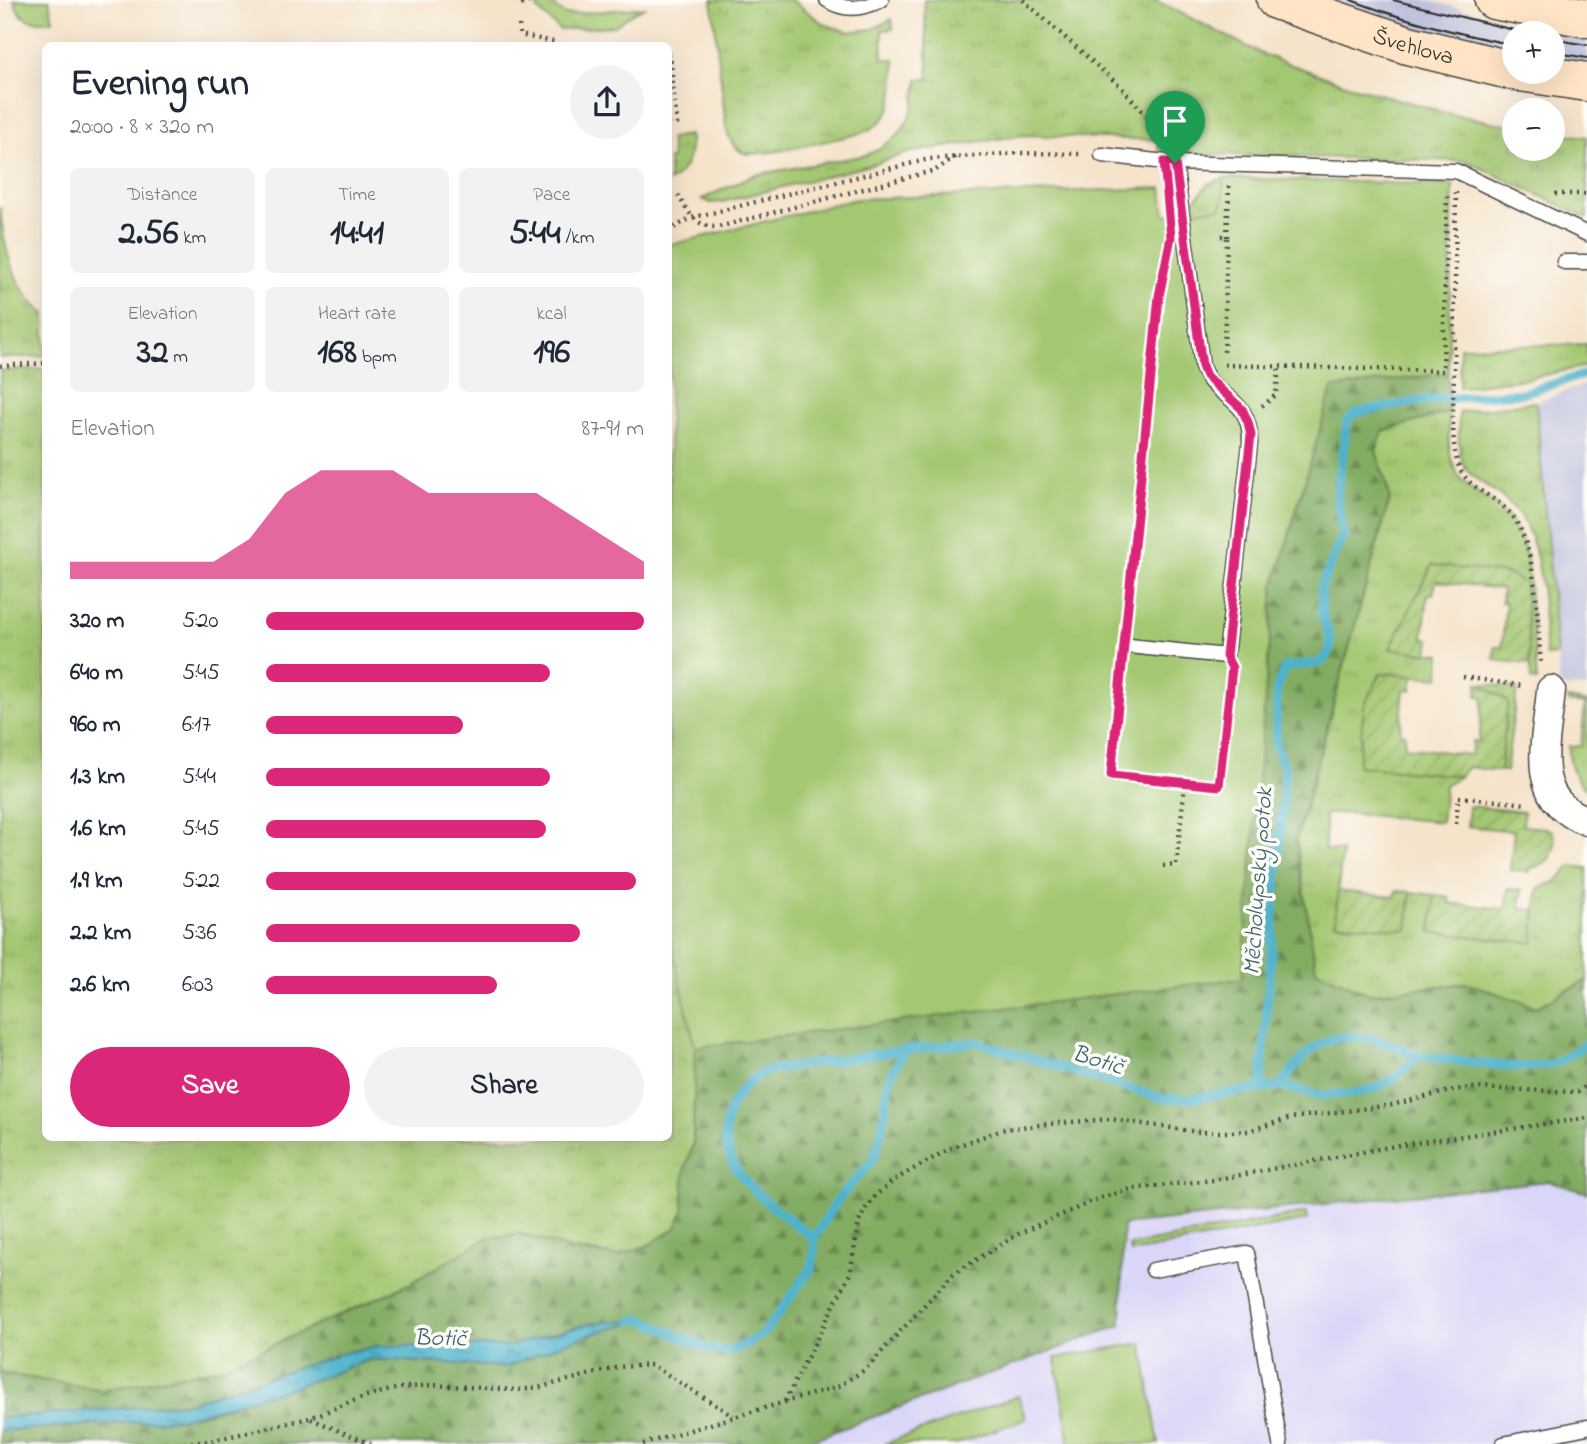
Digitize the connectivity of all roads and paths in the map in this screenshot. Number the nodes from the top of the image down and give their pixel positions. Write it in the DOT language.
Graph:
graph roads {
  1 [pos="517,0"];
  2 [pos="535,0"];
  3 [pos="827,0"];
  4 [pos="881,0"];
  5 [pos="1023,0"];
  6 [pos="1276,0"];
  7 [pos="1494,0"];
  8 [pos="1587,19"];
  9 [pos="519,25"];
  10 [pos="554,42"];
  11 [pos="1502,68"];
  12 [pos="672,75"];
  13 [pos="1565,79"];
  14 [pos="1587,82"];
  15 [pos="672,125"];
  16 [pos="1102,155"];
  17 [pos="956,156"];
  18 [pos="1175,163"];
  19 [pos="1456,171"];
  20 [pos="1242,186"];
  21 [pos="1435,191"];
  22 [pos="678,195"];
  23 [pos="691,218"];
  24 [pos="672,229"];
  25 [pos="1587,234"];
  26 [pos="1166,261"];
  27 [pos="1564,262"];
  28 [pos="1587,262"];
  29 [pos="42,363"];
  30 [pos="0,366"];
  31 [pos="1279,367"];
  32 [pos="1257,409"];
  33 [pos="1125,646"];
  34 [pos="1226,656"];
  35 [pos="1550,690"];
  36 [pos="1185,783"];
  37 [pos="1579,817"];
  38 [pos="1455,824"];
  39 [pos="1163,866"];
  40 [pos="1587,1086"];
  41 [pos="1587,1118"];
  42 [pos="1153,1270"];
  43 [pos="785,1402"];
  44 [pos="734,1416"];
  45 [pos="310,1418"];
  46 [pos="1587,1427"];
  47 [pos="177,1444"];
  48 [pos="371,1444"];
  49 [pos="643,1444"];
  50 [pos="1280,1444"];
  51 [pos="1503,1444"];
  1 -- 2 [label="path"];
  3 -- 4 [label="lane"];
  5 -- 18 [label="path"];
  6 -- 11 [label="main road, Švehlova"];
  7 -- 8 [label="main road"];
  9 -- 10 [label="path"];
  12 -- 15 [label="path"];
  13 -- 14 [label="main road"];
  16 -- 17 [label="path"];
  16 -- 18 [label="lane"];
  17 -- 23 [label="path"];
  17 -- 23 [label="path"];
  18 -- 19 [label="lane"];
  18 -- 34 [label="lane"];
  19 -- 25 [label="lane"];
  19 -- 35 [label="path"];
  20 -- 31 [label="path"];
  21 -- 31 [label="path"];
  22 -- 23 [label="path"];
  23 -- 24 [label="path"];
  26 -- 33 [label="path"];
  27 -- 28 [label="lane"];
  29 -- 30 [label="path"];
  31 -- 32 [label="path"];
  33 -- 34 [label="lane"];
  33 -- 36 [label="path"];
  34 -- 36 [label="path"];
  35 -- 37 [label="street"];
  36 -- 39 [label="path"];
  37 -- 38 [label="path"];
  40 -- 43 [label="path"];
  41 -- 43 [label="path"];
  42 -- 50 [label="lane"];
  43 -- 44 [label="path"];
  44 -- 45 [label="path"];
  44 -- 49 [label="path"];
  45 -- 47 [label="path"];
  45 -- 48 [label="path"];
  46 -- 51 [label="lane"];
}
